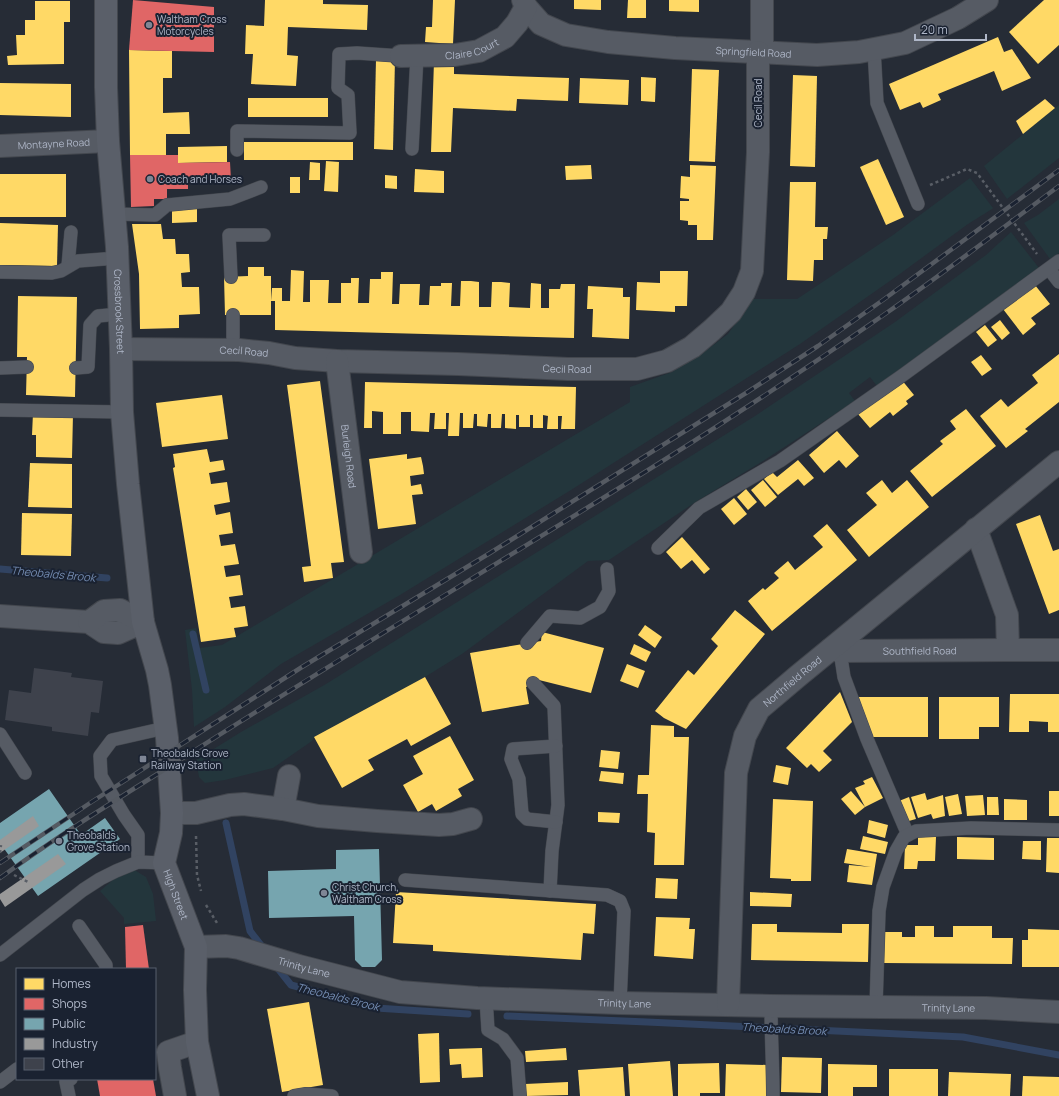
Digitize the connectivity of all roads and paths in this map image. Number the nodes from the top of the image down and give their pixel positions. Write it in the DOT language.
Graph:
graph roads {
  1 [pos="106,0"];
  2 [pos="762,0"];
  3 [pos="987,0"];
  4 [pos="524,3"];
  5 [pos="874,49"];
  6 [pos="760,52"];
  7 [pos="409,56"];
  8 [pos="108,141"];
  9 [pos="0,146"];
  10 [pos="412,149"];
  11 [pos="237,150"];
  12 [pos="261,187"];
  13 [pos="916,198"];
  14 [pos="114,214"];
  15 [pos="71,232"];
  16 [pos="264,235"];
  17 [pos="117,258"];
  18 [pos="1054,265"];
  19 [pos="68,266"];
  20 [pos="0,272"];
  21 [pos="232,277"];
  22 [pos="1059,282"];
  23 [pos="119,314"];
  24 [pos="233,315"];
  25 [pos="121,349"];
  26 [pos="233,350"];
  27 [pos="337,361"];
  28 [pos="27,367"];
  29 [pos="0,368"];
  30 [pos="76,368"];
  31 [pos="0,410"];
  32 [pos="122,412"];
  33 [pos="1059,462"];
  34 [pos="976,530"];
  35 [pos="658,548"];
  36 [pos="361,552"];
  37 [pos="607,569"];
  38 [pos="0,616"];
  39 [pos="143,622"];
  40 [pos="527,643"];
  41 [pos="836,650"];
  42 [pos="1008,650"];
  43 [pos="1059,650"];
  44 [pos="533,683"];
  45 [pos="165,728"];
  46 [pos="0,734"];
  47 [pos="556,746"];
  48 [pos="25,773"];
  49 [pos="289,776"];
  50 [pos="283,809"];
  51 [pos="172,813"];
  52 [pos="471,819"];
  53 [pos="556,822"];
  54 [pos="1059,830"];
  55 [pos="196,835"];
  56 [pos="908,835"];
  57 [pos="2,845"];
  58 [pos="0,853"];
  59 [pos="138,862"];
  60 [pos="164,863"];
  61 [pos="14,875"];
  62 [pos="405,880"];
  63 [pos="28,882"];
  64 [pos="550,891"];
  65 [pos="202,894"];
  66 [pos="204,900"];
  67 [pos="79,926"];
  68 [pos="219,928"];
  69 [pos="196,946"];
  70 [pos="0,955"];
  71 [pos="106,968"];
  72 [pos="486,998"];
  73 [pos="620,1004"];
  74 [pos="728,1005"];
  75 [pos="876,1007"];
  76 [pos="1059,1012"];
  77 [pos="771,1021"];
  78 [pos="197,1042"];
  79 [pos="161,1053"];
  80 [pos="16,1070"];
  81 [pos="69,1080"];
  82 [pos="0,1082"];
  83 [pos="69,1096"];
  84 [pos="175,1096"];
  85 [pos="208,1096"];
  86 [pos="294,1096"];
  87 [pos="332,1096"];
  88 [pos="520,1096"];
  89 [pos="773,1096"];
  1 -- 8 [label="main road, Crossbrook Street"];
  2 -- 6 [label="street, Cecil Road"];
  3 -- 5 [label="street, Springfield Road"];
  4 -- 6 [label="street, Springfield Road"];
  4 -- 7 [label="street, Claire Court"];
  5 -- 6 [label="street, Springfield Road"];
  5 -- 13 [label="lane"];
  6 -- 27 [label="street, Cecil Road"];
  7 -- 10 [label="lane"];
  7 -- 11 [label="lane"];
  8 -- 9 [label="street, Montayne Road"];
  8 -- 14 [label="main road, Crossbrook Street"];
  12 -- 14 [label="lane"];
  13 -- 18 [label="path"];
  14 -- 17 [label="main road, Crossbrook Street"];
  15 -- 19 [label="lane"];
  16 -- 21 [label="lane"];
  17 -- 19 [label="lane"];
  17 -- 23 [label="main road, Crossbrook Street"];
  18 -- 22 [label="lane"];
  18 -- 35 [label="lane"];
  19 -- 20 [label="lane"];
  23 -- 25 [label="main road, Crossbrook Street"];
  23 -- 30 [label="lane"];
  24 -- 26 [label="lane"];
  25 -- 26 [label="street, Cecil Road"];
  25 -- 32 [label="main road, Crossbrook Street"];
  26 -- 27 [label="street, Cecil Road"];
  27 -- 36 [label="street, Burleigh Road"];
  28 -- 29 [label="lane"];
  31 -- 32 [label="lane"];
  32 -- 39 [label="main road, Crossbrook Street"];
  33 -- 34 [label="street, Northfield Road"];
  34 -- 41 [label="street, Northfield Road"];
  34 -- 42 [label="street"];
  37 -- 40 [label="lane"];
  38 -- 39 [label="street"];
  39 -- 45 [label="main road, High Street"];
  41 -- 42 [label="street, Southfield Road"];
  41 -- 56 [label="lane"];
  41 -- 74 [label="street, Northfield Road"];
  42 -- 43 [label="street, Southfield Road"];
  44 -- 47 [label="lane"];
  45 -- 51 [label="main road, High Street"];
  45 -- 59 [label="lane"];
  46 -- 48 [label="lane"];
  47 -- 53 [label="lane"];
  47 -- 53 [label="lane"];
  49 -- 50 [label="street"];
  50 -- 51 [label="street"];
  50 -- 52 [label="street"];
  51 -- 60 [label="main road, High Street"];
  53 -- 64 [label="lane"];
  54 -- 56 [label="lane"];
  55 -- 65 [label="path"];
  56 -- 75 [label="lane"];
  57 -- 58 [label="path"];
  59 -- 60 [label="lane"];
  59 -- 70 [label="lane"];
  60 -- 69 [label="main road, High Street"];
  61 -- 63 [label="path"];
  62 -- 64 [label="lane"];
  64 -- 73 [label="lane"];
  66 -- 68 [label="path"];
  67 -- 71 [label="lane"];
  69 -- 72 [label="street, Trinity Lane"];
  69 -- 78 [label="main road, High Street"];
  72 -- 73 [label="street, Trinity Lane"];
  72 -- 88 [label="lane"];
  73 -- 74 [label="street, Trinity Lane"];
  74 -- 77 [label="street, Trinity Lane"];
  75 -- 76 [label="street, Trinity Lane"];
  75 -- 77 [label="street, Trinity Lane"];
  77 -- 89 [label="lane"];
  78 -- 79 [label="street"];
  78 -- 85 [label="main road, High Street"];
  79 -- 84 [label="street"];
  80 -- 82 [label="lane"];
  81 -- 83 [label="lane"];
  86 -- 87 [label="lane"];
}
